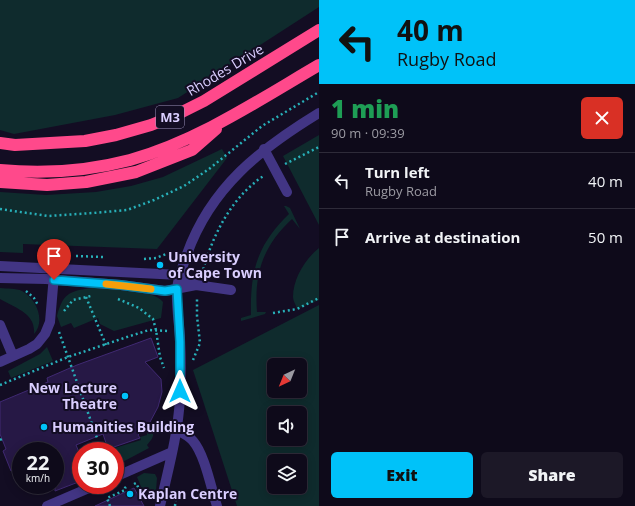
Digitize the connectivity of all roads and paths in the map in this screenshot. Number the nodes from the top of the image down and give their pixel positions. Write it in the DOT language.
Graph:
graph roads {
  1 [pos="319,30"];
  2 [pos="319,65"];
  3 [pos="319,92"];
  4 [pos="319,113"];
  5 [pos="227,119"];
  6 [pos="0,143"];
  7 [pos="319,147"];
  8 [pos="264,149"];
  9 [pos="274,169"];
  10 [pos="0,170"];
  11 [pos="0,182"];
  12 [pos="287,192"];
  13 [pos="0,209"];
  14 [pos="166,254"];
  15 [pos="74,256"];
  16 [pos="109,257"];
  17 [pos="138,259"];
  18 [pos="0,266"];
  19 [pos="54,269"];
  20 [pos="180,275"];
  21 [pos="0,278"];
  22 [pos="54,280"];
  23 [pos="198,285"];
  24 [pos="21,289"];
  25 [pos="177,289"];
  26 [pos="231,290"];
  27 [pos="93,296"];
  28 [pos="86,297"];
  29 [pos="115,298"];
  30 [pos="319,298"];
  31 [pos="41,310"];
  32 [pos="273,313"];
  33 [pos="62,315"];
  34 [pos="0,325"];
  35 [pos="149,330"];
  36 [pos="59,331"];
  37 [pos="106,345"];
  38 [pos="13,356"];
  39 [pos="68,357"];
  40 [pos="0,362"];
  41 [pos="191,366"];
  42 [pos="164,368"];
  43 [pos="0,385"];
  44 [pos="177,430"];
  45 [pos="97,438"];
  46 [pos="172,452"];
  47 [pos="124,473"];
  48 [pos="157,493"];
  49 [pos="178,493"];
  50 [pos="75,494"];
  51 [pos="47,506"];
  52 [pos="110,506"];
  53 [pos="160,506"];
  54 [pos="174,506"];
  55 [pos="217,506"];
  1 -- 6 [label="highway, Rhodes Drive / M3"];
  2 -- 5 [label="highway, M3"];
  3 -- 13 [label="path"];
  4 -- 8 [label="street"];
  5 -- 10 [label="highway, M3"];
  5 -- 11 [label="highway"];
  7 -- 9 [label="path"];
  8 -- 9 [label="street"];
  8 -- 20 [label="street"];
  9 -- 12 [label="street"];
  9 -- 23 [label="path"];
  14 -- 17 [label="path"];
  15 -- 16 [label="path"];
  18 -- 19 [label="street"];
  19 -- 20 [label="street"];
  19 -- 22 [label="street"];
  20 -- 23 [label="street"];
  20 -- 25 [label="street"];
  21 -- 22 [label="street"];
  22 -- 25 [label="street"];
  22 -- 38 [label="street"];
  23 -- 25 [label="street"];
  23 -- 26 [label="street"];
  23 -- 41 [label="path"];
  24 -- 31 [label="path"];
  25 -- 44 [label="street"];
  27 -- 28 [label="path"];
  28 -- 33 [label="path"];
  28 -- 37 [label="path"];
  29 -- 42 [label="path"];
  30 -- 32 [label="path"];
  34 -- 38 [label="street"];
  35 -- 37 [label="path"];
  36 -- 39 [label="path"];
  37 -- 39 [label="path"];
  38 -- 40 [label="street"];
  39 -- 43 [label="path"];
  39 -- 45 [label="path"];
  44 -- 46 [label="street"];
  44 -- 55 [label="street"];
  46 -- 47 [label="street"];
  46 -- 53 [label="street"];
  48 -- 52 [label="path"];
  49 -- 54 [label="path"];
  50 -- 51 [label="street"];
}
